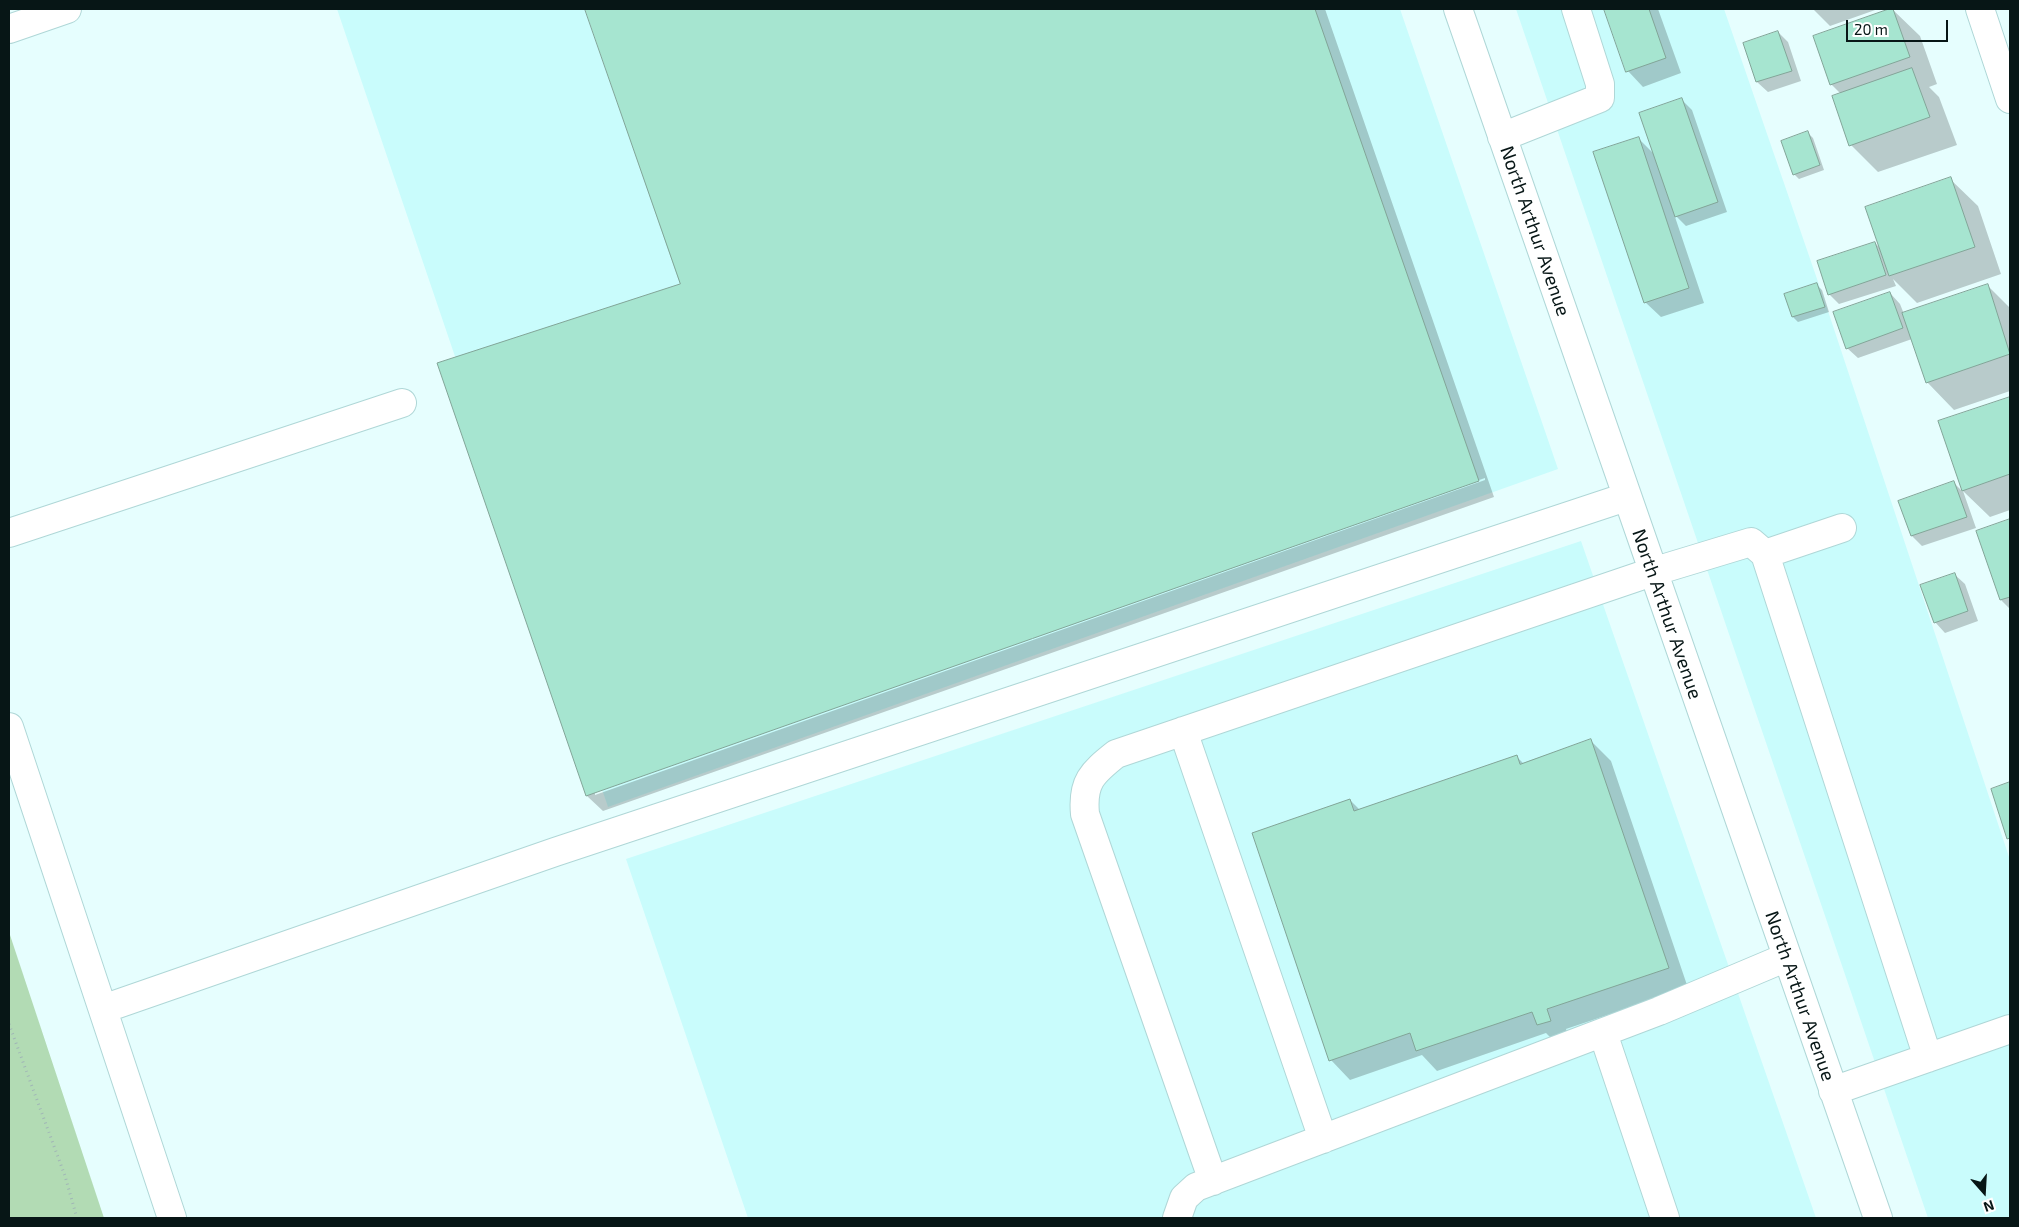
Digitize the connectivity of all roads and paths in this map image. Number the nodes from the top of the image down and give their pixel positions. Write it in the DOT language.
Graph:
graph roads {
  1 [pos="68,9"];
  2 [pos="1458,9"];
  3 [pos="1576,9"];
  4 [pos="1980,9"];
  5 [pos="9,29"];
  6 [pos="2010,99"];
  7 [pos="1502,137"];
  8 [pos="402,403"];
  9 [pos="1626,497"];
  10 [pos="1842,528"];
  11 [pos="9,533"];
  12 [pos="1765,554"];
  13 [pos="1652,572"];
  14 [pos="9,727"];
  15 [pos="1183,731"];
  16 [pos="1787,957"];
  17 [pos="103,1009"];
  18 [pos="9,1024"];
  19 [pos="2010,1029"];
  20 [pos="1603,1033"];
  21 [pos="1928,1058"];
  22 [pos="1833,1091"];
  23 [pos="1323,1139"];
  24 [pos="1213,1181"];
  25 [pos="77,1218"];
  26 [pos="172,1218"];
  27 [pos="1177,1218"];
  28 [pos="1665,1218"];
  29 [pos="1878,1218"];
  1 -- 5 [label="street"];
  2 -- 7 [label="street, North Arthur Avenue"];
  3 -- 7 [label="street"];
  4 -- 6 [label="street"];
  7 -- 9 [label="street, North Arthur Avenue"];
  8 -- 11 [label="street"];
  9 -- 13 [label="street, North Arthur Avenue"];
  9 -- 17 [label="street"];
  10 -- 12 [label="street"];
  12 -- 13 [label="street"];
  12 -- 21 [label="street"];
  13 -- 15 [label="street"];
  13 -- 16 [label="street, North Arthur Avenue"];
  14 -- 17 [label="street"];
  15 -- 23 [label="street"];
  15 -- 24 [label="street"];
  16 -- 20 [label="street"];
  16 -- 22 [label="street, North Arthur Avenue"];
  17 -- 26 [label="street"];
  18 -- 25 [label="path"];
  19 -- 21 [label="street"];
  20 -- 23 [label="street"];
  20 -- 28 [label="street"];
  21 -- 22 [label="street"];
  22 -- 29 [label="street, North Arthur Avenue"];
  23 -- 24 [label="street"];
  24 -- 27 [label="street"];
}
